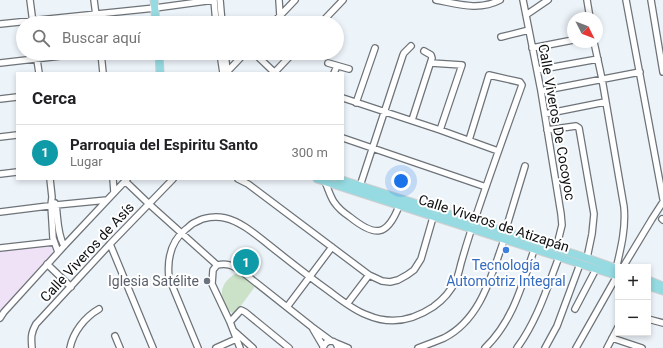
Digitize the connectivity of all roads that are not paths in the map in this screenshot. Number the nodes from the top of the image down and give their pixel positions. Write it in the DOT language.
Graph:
graph roads {
  1 [pos="30,0"];
  2 [pos="94,0"];
  3 [pos="154,0"];
  4 [pos="214,0"];
  5 [pos="220,0"];
  6 [pos="279,0"];
  7 [pos="295,0"];
  8 [pos="343,0"];
  9 [pos="436,0"];
  10 [pos="500,0"];
  11 [pos="523,0"];
  12 [pos="548,0"];
  13 [pos="587,0"];
  14 [pos="626,0"];
  15 [pos="651,0"];
  16 [pos="488,2"];
  17 [pos="155,8"];
  18 [pos="589,12"];
  19 [pos="96,14"];
  20 [pos="526,15"];
  21 [pos="32,16"];
  22 [pos="80,16"];
  23 [pos="156,16"];
  24 [pos="215,16"];
  25 [pos="221,16"];
  26 [pos="280,16"];
  27 [pos="328,16"];
  28 [pos="16,23"];
  29 [pos="0,24"];
  30 [pos="529,30"];
  31 [pos="501,37"];
  32 [pos="567,41"];
  33 [pos="411,46"];
  34 [pos="375,48"];
  35 [pos="532,48"];
  36 [pos="595,48"];
  37 [pos="424,51"];
  38 [pos="16,59"];
  39 [pos="598,59"];
  40 [pos="37,60"];
  41 [pos="101,60"];
  42 [pos="159,60"];
  43 [pos="222,60"];
  44 [pos="225,60"];
  45 [pos="237,60"];
  46 [pos="261,60"];
  47 [pos="286,60"];
  48 [pos="0,62"];
  49 [pos="328,63"];
  50 [pos="431,63"];
  51 [pos="337,66"];
  52 [pos="349,69"];
  53 [pos="537,70"];
  54 [pos="39,72"];
  55 [pos="103,72"];
  56 [pos="160,72"];
  57 [pos="225,72"];
  58 [pos="273,72"];
  59 [pos="275,72"];
  60 [pos="334,72"];
  61 [pos="640,72"];
  62 [pos="663,72"];
  63 [pos="602,79"];
  64 [pos="541,91"];
  65 [pos="16,97"];
  66 [pos="344,98"];
  67 [pos="0,99"];
  68 [pos="356,102"];
  69 [pos="606,102"];
  70 [pos="384,111"];
  71 [pos="544,114"];
  72 [pos="412,120"];
  73 [pos="440,130"];
  74 [pos="547,130"];
  75 [pos="16,135"];
  76 [pos="0,137"];
  77 [pos="344,138"];
  78 [pos="469,140"];
  79 [pos="372,148"];
  80 [pos="498,151"];
  81 [pos="525,166"];
  82 [pos="16,172"];
  83 [pos="0,174"];
  84 [pos="50,180"];
  85 [pos="113,180"];
  86 [pos="126,180"];
  87 [pos="172,180"];
  88 [pos="240,180"];
  89 [pos="320,180"];
  90 [pos="341,180"];
  91 [pos="325,182"];
  92 [pos="486,187"];
  93 [pos="359,189"];
  94 [pos="114,192"];
  95 [pos="107,200"];
  96 [pos="663,201"];
  97 [pos="149,204"];
  98 [pos="54,205"];
  99 [pos="399,206"];
  100 [pos="661,210"];
  101 [pos="0,212"];
  102 [pos="434,213"];
  103 [pos="473,226"];
  104 [pos="181,233"];
  105 [pos="504,236"];
  106 [pos="54,242"];
  107 [pos="110,244"];
  108 [pos="64,246"];
  109 [pos="332,247"];
  110 [pos="0,248"];
  111 [pos="556,249"];
  112 [pos="534,250"];
  113 [pos="58,252"];
  114 [pos="559,257"];
  115 [pos="587,258"];
  116 [pos="47,264"];
  117 [pos="580,264"];
  118 [pos="619,264"];
  119 [pos="624,264"];
  120 [pos="217,265"];
  121 [pos="596,269"];
  122 [pos="615,271"];
  123 [pos="615,272"];
  124 [pos="369,275"];
  125 [pos="310,277"];
  126 [pos="615,277"];
  127 [pos="651,281"];
  128 [pos="663,286"];
  129 [pos="71,287"];
  130 [pos="651,287"];
  131 [pos="663,291"];
  132 [pos="347,304"];
  133 [pos="287,307"];
  134 [pos="100,309"];
  135 [pos="575,309"];
  136 [pos="0,318"];
  137 [pos="651,320"];
  138 [pos="230,322"];
  139 [pos="663,323"];
  140 [pos="312,327"];
  141 [pos="234,331"];
  142 [pos="615,332"];
  143 [pos="115,336"];
  144 [pos="612,338"];
  145 [pos="236,339"];
  146 [pos="335,344"];
  147 [pos="323,347"];
  148 [pos="32,348"];
  149 [pos="70,348"];
  150 [pos="120,348"];
  151 [pos="153,348"];
  152 [pos="198,348"];
  153 [pos="216,348"];
  154 [pos="240,348"];
  155 [pos="253,348"];
  156 [pos="289,348"];
  157 [pos="348,348"];
  158 [pos="418,348"];
  159 [pos="485,348"];
  160 [pos="517,348"];
  161 [pos="545,348"];
  162 [pos="576,348"];
  163 [pos="607,348"];
  164 [pos="642,348"];
  1 -- 21 [label="street"];
  2 -- 19 [label="street"];
  3 -- 17 [label="main road"];
  4 -- 17 [label="street"];
  4 -- 24 [label="street"];
  5 -- 25 [label="street"];
  6 -- 26 [label="street"];
  7 -- 26 [label="street"];
  8 -- 27 [label="street"];
  9 -- 16 [label="street"];
  10 -- 16 [label="street"];
  11 -- 20 [label="street, Calle Viveros De Cocoyoc"];
  12 -- 20 [label="street"];
  13 -- 18 [label="street"];
  14 -- 61 [label="street"];
  15 -- 62 [label="street"];
  17 -- 19 [label="street"];
  17 -- 23 [label="main road"];
  19 -- 22 [label="street"];
  20 -- 30 [label="street, Calle Viveros De Cocoyoc"];
  28 -- 29 [label="street"];
  30 -- 31 [label="street"];
  30 -- 35 [label="street, Calle Viveros De Cocoyoc"];
  32 -- 35 [label="street"];
  33 -- 70 [label="street"];
  34 -- 68 [label="street"];
  35 -- 53 [label="street, Calle Viveros De Cocoyoc"];
  36 -- 39 [label="street"];
  37 -- 50 [label="street"];
  38 -- 48 [label="street"];
  39 -- 53 [label="street"];
  39 -- 63 [label="street"];
  40 -- 54 [label="street"];
  41 -- 55 [label="street"];
  42 -- 56 [label="main road"];
  43 -- 57 [label="street"];
  44 -- 57 [label="street"];
  45 -- 57 [label="street"];
  46 -- 58 [label="street"];
  47 -- 59 [label="street"];
  49 -- 51 [label="street"];
  50 -- 72 [label="street"];
  50 -- 73 [label="street"];
  51 -- 52 [label="street"];
  51 -- 60 [label="street"];
  53 -- 64 [label="street, Calle Viveros De Cocoyoc"];
  61 -- 63 [label="street"];
  61 -- 96 [label="street"];
  63 -- 64 [label="street"];
  63 -- 69 [label="street"];
  64 -- 71 [label="street, Calle Viveros De Cocoyoc"];
  65 -- 67 [label="street"];
  66 -- 68 [label="street"];
  68 -- 70 [label="street"];
  69 -- 71 [label="street"];
  69 -- 118 [label="street"];
  70 -- 72 [label="street"];
  70 -- 79 [label="street"];
  71 -- 74 [label="street, Calle Viveros De Cocoyoc"];
  72 -- 73 [label="street"];
  73 -- 78 [label="street"];
  74 -- 111 [label="street, Calle Viveros De Cocoyoc"];
  74 -- 115 [label="street"];
  75 -- 76 [label="street"];
  77 -- 79 [label="street"];
  78 -- 80 [label="street"];
  78 -- 80 [label="street"];
  79 -- 92 [label="street"];
  79 -- 93 [label="street"];
  80 -- 92 [label="street"];
  81 -- 105 [label="street"];
  82 -- 83 [label="street"];
  84 -- 98 [label="street"];
  85 -- 94 [label="street"];
  86 -- 94 [label="street"];
  86 -- 97 [label="street"];
  87 -- 97 [label="street, Calle Viveros de Asís"];
  88 -- 109 [label="street"];
  89 -- 91 [label="main road, Calle Viveros de Atizapán"];
  90 -- 93 [label="main road, Calle Viveros de Atizapán"];
  91 -- 93 [label="main road, Calle Viveros de Atizapán"];
  91 -- 99 [label="street"];
  92 -- 103 [label="street"];
  93 -- 99 [label="main road, Calle Viveros de Atizapán"];
  93 -- 102 [label="main road, Calle Viveros de Atizapán"];
  94 -- 95 [label="street"];
  95 -- 98 [label="street"];
  95 -- 108 [label="street"];
  96 -- 100 [label="street"];
  97 -- 104 [label="street"];
  97 -- 107 [label="street, Calle Viveros de Asís"];
  98 -- 101 [label="street"];
  98 -- 106 [label="street"];
  98 -- 108 [label="street"];
  99 -- 102 [label="main road, Calle Viveros de Atizapán"];
  100 -- 119 [label="street"];
  102 -- 103 [label="main road, Calle Viveros de Atizapán"];
  102 -- 124 [label="street"];
  103 -- 105 [label="main road, Calle Viveros de Atizapán"];
  103 -- 132 [label="street"];
  104 -- 120 [label="street"];
  104 -- 125 [label="street"];
  104 -- 152 [label="street"];
  105 -- 111 [label="main road, Calle Viveros de Atizapán"];
  105 -- 112 [label="main road, Calle Viveros de Atizapán"];
  105 -- 158 [label="street"];
  106 -- 110 [label="street"];
  106 -- 113 [label="street"];
  107 -- 129 [label="street, Calle Viveros de Asís"];
  107 -- 151 [label="street"];
  108 -- 113 [label="street"];
  109 -- 124 [label="street"];
  109 -- 125 [label="street"];
  111 -- 115 [label="main road, Calle Viveros de Atizapán"];
  112 -- 114 [label="main road, Calle Viveros de Atizapán"];
  112 -- 159 [label="street"];
  113 -- 116 [label="street"];
  114 -- 117 [label="main road, Calle Viveros de Atizapán"];
  114 -- 160 [label="street"];
  115 -- 122 [label="main road, Calle Viveros de Atizapán"];
  116 -- 129 [label="street"];
  116 -- 136 [label="street"];
  117 -- 121 [label="main road, Calle Viveros de Atizapán"];
  117 -- 161 [label="street"];
  120 -- 133 [label="street"];
  120 -- 138 [label="street"];
  121 -- 123 [label="main road, Calle Viveros de Atizapán"];
  121 -- 135 [label="street"];
  124 -- 132 [label="street"];
  125 -- 132 [label="street"];
  125 -- 133 [label="street"];
  126 -- 162 [label="street"];
  127 -- 128 [label="main road"];
  129 -- 148 [label="street, Calle Viveros de Asís"];
  130 -- 131 [label="main road"];
  133 -- 140 [label="street"];
  134 -- 149 [label="street"];
  137 -- 139 [label="street"];
  138 -- 141 [label="street"];
  138 -- 156 [label="street"];
  140 -- 146 [label="street"];
  140 -- 147 [label="street"];
  141 -- 145 [label="street"];
  141 -- 155 [label="street"];
  142 -- 144 [label="street"];
  143 -- 150 [label="street"];
  144 -- 163 [label="street"];
  144 -- 164 [label="street"];
  145 -- 153 [label="street"];
  145 -- 154 [label="street"];
  146 -- 147 [label="street"];
  146 -- 157 [label="street"];
}
